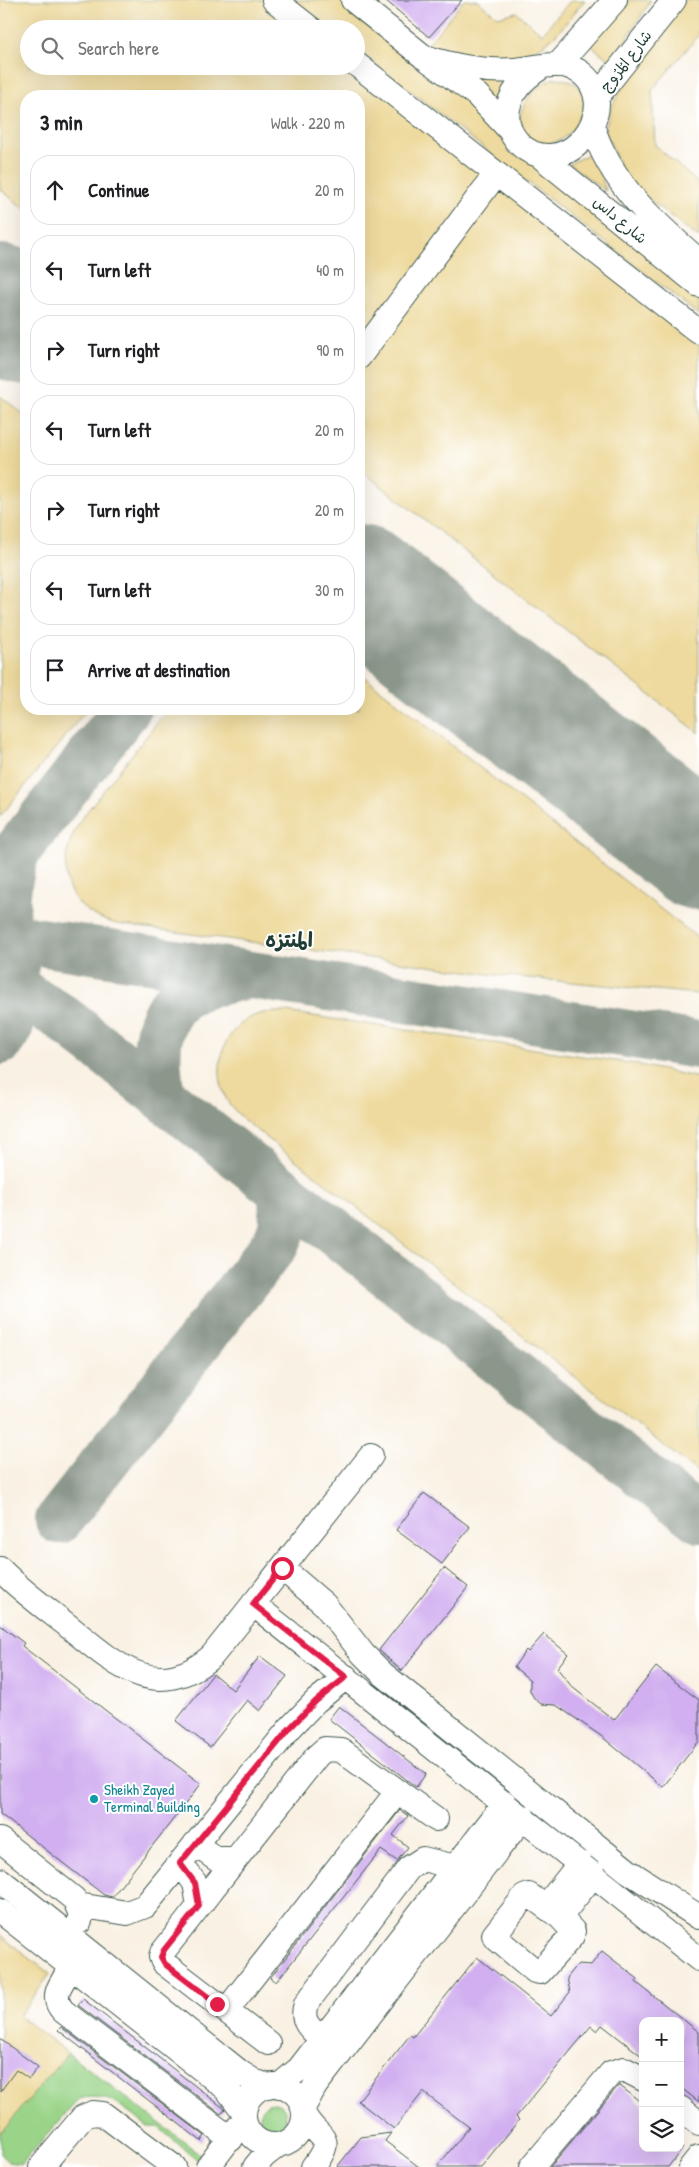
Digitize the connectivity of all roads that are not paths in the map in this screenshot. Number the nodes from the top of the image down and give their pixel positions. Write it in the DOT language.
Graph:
graph roads {
  1 [pos="274,0"];
  2 [pos="353,0"];
  3 [pos="615,0"];
  4 [pos="674,0"];
  5 [pos="300,20"];
  6 [pos="424,58"];
  7 [pos="549,66"];
  8 [pos="365,71"];
  9 [pos="596,98"];
  10 [pos="592,125"];
  11 [pos="508,128"];
  12 [pos="540,156"];
  13 [pos="496,174"];
  14 [pos="699,261"];
  15 [pos="699,285"];
  16 [pos="699,332"];
  17 [pos="365,349"];
  18 [pos="372,1456"];
  19 [pos="282,1568"];
  20 [pos="0,1569"];
  21 [pos="253,1604"];
  22 [pos="346,1677"];
  23 [pos="398,1791"];
  24 [pos="514,1810"];
  25 [pos="436,1819"];
  26 [pos="0,1840"];
  27 [pos="195,1844"];
  28 [pos="235,1859"];
  29 [pos="180,1863"];
  30 [pos="456,1867"];
  31 [pos="587,1868"];
  32 [pos="0,1880"];
  33 [pos="78,1905"];
  34 [pos="199,1906"];
  35 [pos="0,1911"];
  36 [pos="553,1912"];
  37 [pos="699,1917"];
  38 [pos="79,1943"];
  39 [pos="699,1959"];
  40 [pos="72,1967"];
  41 [pos="216,2003"];
  42 [pos="176,2020"];
  43 [pos="200,2039"];
  44 [pos="322,2039"];
  45 [pos="268,2043"];
  46 [pos="639,2077"];
  47 [pos="274,2086"];
  48 [pos="684,2111"];
  49 [pos="303,2112"];
  50 [pos="244,2114"];
  51 [pos="699,2123"];
  52 [pos="230,2139"];
  53 [pos="278,2145"];
  54 [pos="699,2157"];
  55 [pos="41,2167"];
  56 [pos="174,2167"];
  57 [pos="208,2167"];
  58 [pos="255,2167"];
  59 [pos="313,2167"];
  60 [pos="532,2167"];
  61 [pos="691,2167"];
  1 -- 5 [label="street"];
  2 -- 6 [label="street"];
  3 -- 7 [label="street"];
  4 -- 9 [label="street, شارع المُرُوج"];
  6 -- 7 [label="street"];
  6 -- 11 [label="street"];
  7 -- 9 [label="street"];
  7 -- 11 [label="street"];
  8 -- 13 [label="street"];
  9 -- 10 [label="street"];
  10 -- 12 [label="street"];
  10 -- 14 [label="street, شارع داس"];
  11 -- 12 [label="street"];
  12 -- 15 [label="street, شارع داس"];
  13 -- 16 [label="street"];
  13 -- 17 [label="street"];
  18 -- 19 [label="street"];
  19 -- 21 [label="street"];
  19 -- 37 [label="street"];
  20 -- 21 [label="street"];
  21 -- 22 [label="street"];
  22 -- 24 [label="street"];
  22 -- 27 [label="street"];
  23 -- 25 [label="street"];
  23 -- 28 [label="street"];
  23 -- 41 [label="street"];
  24 -- 30 [label="street"];
  24 -- 31 [label="street"];
  24 -- 49 [label="street"];
  26 -- 33 [label="street"];
  27 -- 28 [label="street"];
  27 -- 29 [label="street"];
  28 -- 34 [label="street"];
  29 -- 33 [label="street"];
  29 -- 34 [label="street"];
  30 -- 44 [label="street"];
  30 -- 44 [label="street"];
  31 -- 36 [label="street"];
  31 -- 39 [label="street"];
  32 -- 38 [label="street"];
  33 -- 38 [label="street"];
  34 -- 41 [label="street"];
  35 -- 40 [label="street"];
  38 -- 42 [label="street"];
  40 -- 50 [label="street"];
  40 -- 52 [label="street"];
  41 -- 42 [label="street"];
  41 -- 43 [label="street"];
  41 -- 45 [label="street"];
  42 -- 43 [label="street"];
  43 -- 47 [label="street"];
  44 -- 47 [label="street"];
  46 -- 60 [label="street"];
  47 -- 49 [label="street"];
  47 -- 50 [label="street"];
  48 -- 51 [label="street"];
  49 -- 53 [label="street"];
  49 -- 59 [label="street"];
  50 -- 52 [label="street"];
  50 -- 53 [label="street"];
  52 -- 57 [label="street"];
  53 -- 58 [label="street"];
  54 -- 61 [label="street"];
  55 -- 56 [label="street"];
}
